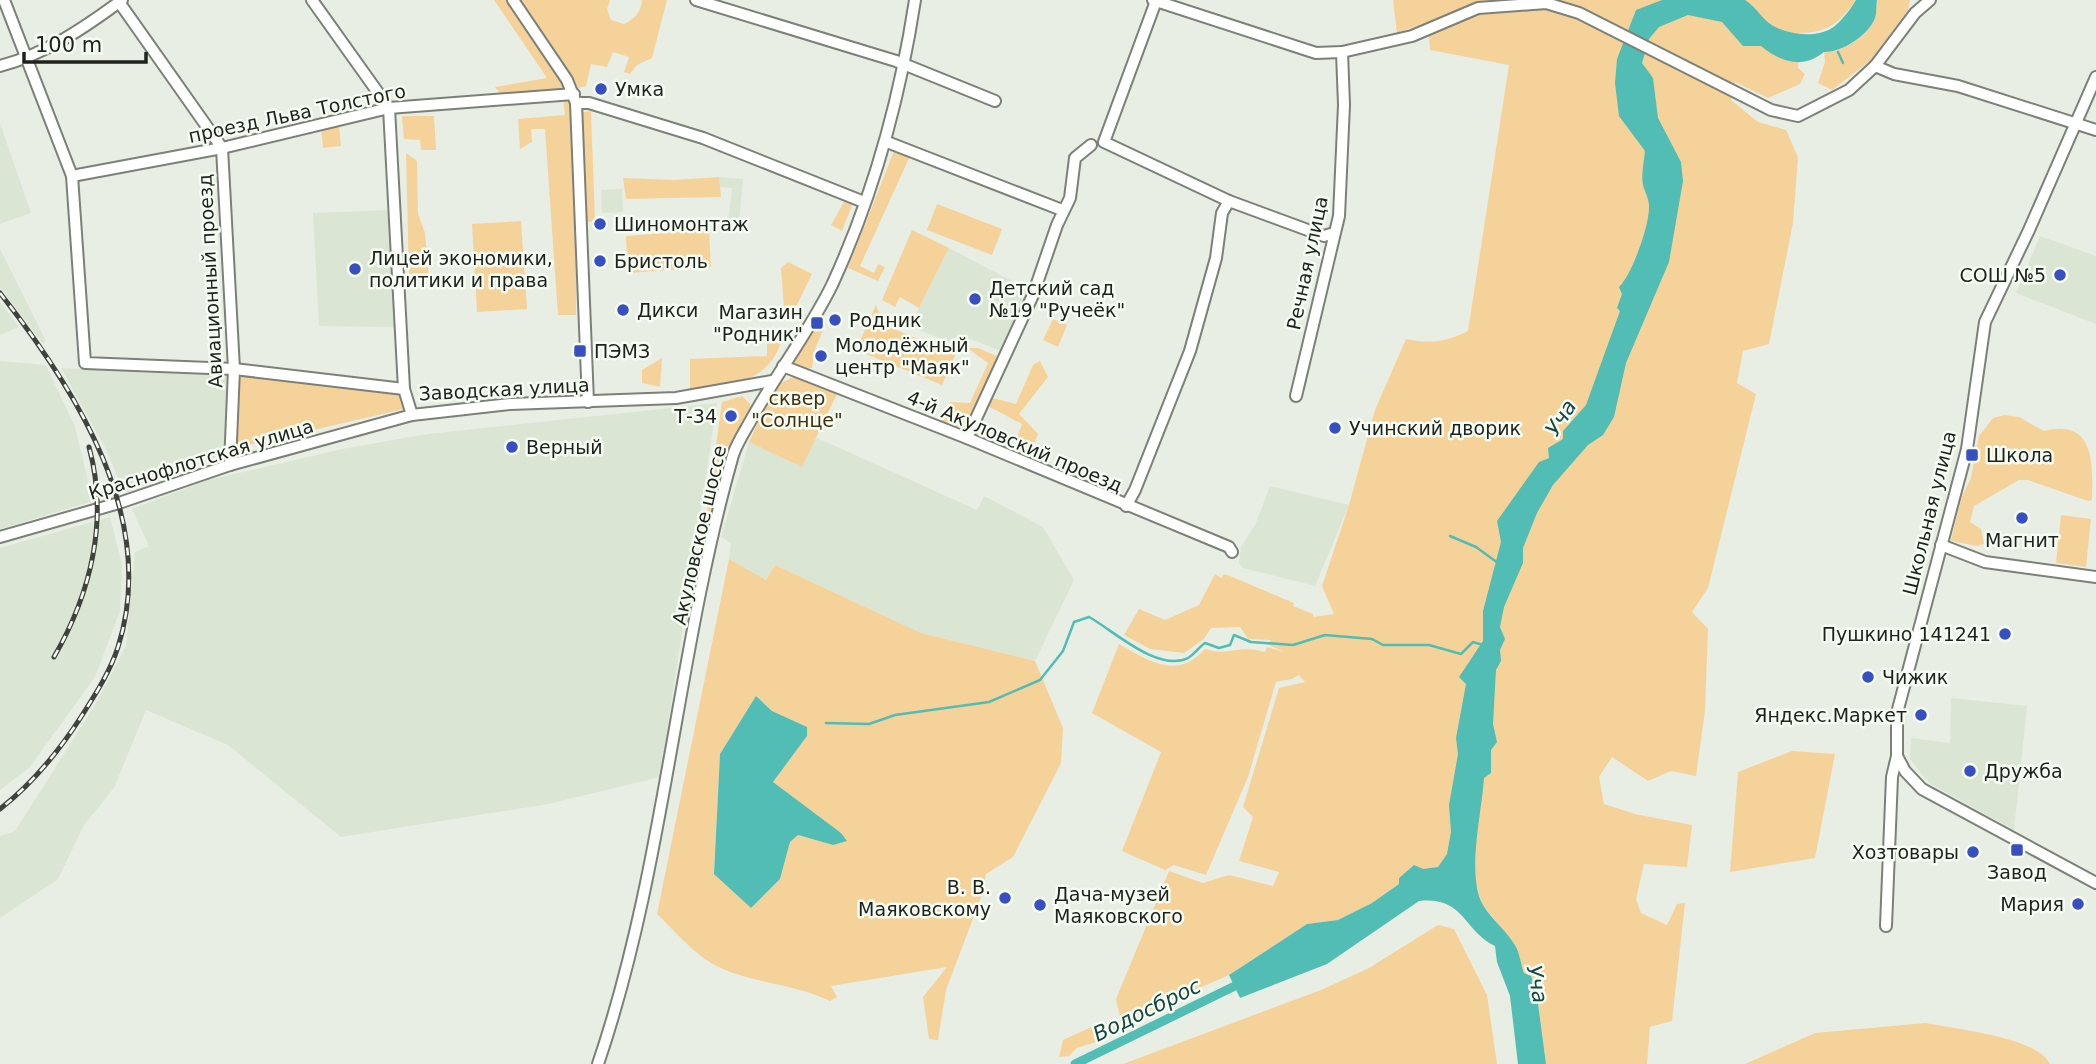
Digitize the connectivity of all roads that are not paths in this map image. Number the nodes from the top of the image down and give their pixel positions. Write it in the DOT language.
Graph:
graph roads {
  1 [pos="4,0"];
  2 [pos="312,0"];
  3 [pos="513,0"];
  4 [pos="696,0"];
  5 [pos="915,0"];
  6 [pos="1915,0"];
  7 [pos="1930,0"];
  8 [pos="120,1"];
  9 [pos="1154,1"];
  10 [pos="1915,13"];
  11 [pos="1342,52"];
  12 [pos="28,59"];
  13 [pos="905,65"];
  14 [pos="1875,65"];
  15 [pos="0,66"];
  16 [pos="2096,76"];
  17 [pos="575,99"];
  18 [pos="995,101"];
  19 [pos="389,108"];
  20 [pos="2076,125"];
  21 [pos="2096,130"];
  22 [pos="887,142"];
  23 [pos="1091,145"];
  24 [pos="222,148"];
  25 [pos="72,176"];
  26 [pos="1229,201"];
  27 [pos="864,202"];
  28 [pos="1062,210"];
  29 [pos="1334,233"];
  30 [pos="783,366"];
  31 [pos="234,369"];
  32 [pos="772,381"];
  33 [pos="404,389"];
  34 [pos="1296,396"];
  35 [pos="588,402"];
  36 [pos="412,415"];
  37 [pos="967,438"];
  38 [pos="230,465"];
  39 [pos="1126,506"];
  40 [pos="0,537"];
  41 [pos="1941,545"];
  42 [pos="1232,552"];
  43 [pos="2096,577"];
  44 [pos="1897,756"];
  45 [pos="2096,883"];
  46 [pos="1886,926"];
  47 [pos="598,1064"];
  1 -- 12 [label="street"];
  2 -- 19 [label="street"];
  3 -- 17 [label="street"];
  4 -- 13 [label="street"];
  5 -- 13 [label="street, Акуловское шоссе"];
  6 -- 10 [label="street"];
  7 -- 10 [label="street"];
  8 -- 12 [label="street"];
  8 -- 24 [label="street, Авиационный проезд"];
  9 -- 11 [label="street"];
  9 -- 26 [label="street"];
  10 -- 14 [label="street"];
  11 -- 14 [label="street"];
  11 -- 29 [label="street, Речная улица"];
  12 -- 15 [label="street"];
  12 -- 25 [label="street"];
  13 -- 18 [label="street"];
  13 -- 22 [label="street, Акуловское шоссе"];
  14 -- 20 [label="street"];
  16 -- 20 [label="street, Школьная улица"];
  17 -- 19 [label="street, проезд Льва Толстого"];
  17 -- 27 [label="street, проезд Льва Толстого"];
  17 -- 35 [label="street"];
  19 -- 24 [label="street, проезд Льва Толстого"];
  19 -- 33 [label="street"];
  20 -- 21 [label="street"];
  20 -- 41 [label="street, Школьная улица"];
  22 -- 27 [label="street, Акуловское шоссе"];
  22 -- 28 [label="street"];
  23 -- 28 [label="street"];
  24 -- 25 [label="street, проезд Льва Толстого"];
  24 -- 31 [label="street, Авиационный проезд"];
  25 -- 31 [label="street, Заводская улица"];
  26 -- 29 [label="street"];
  26 -- 39 [label="street"];
  27 -- 30 [label="street, Акуловское шоссе"];
  28 -- 37 [label="street"];
  29 -- 34 [label="street, Речная улица"];
  30 -- 32 [label="street, Акуловское шоссе"];
  30 -- 37 [label="street, 4-й Акуловский проезд"];
  31 -- 33 [label="street, Заводская улица"];
  31 -- 38 [label="street, Авиационный проезд"];
  32 -- 35 [label="street, Заводская улица"];
  32 -- 47 [label="street, Акуловское шоссе"];
  33 -- 36 [label="street, Заводская улица"];
  35 -- 36 [label="street, Заводская улица"];
  36 -- 38 [label="street, Краснофлотская улица"];
  37 -- 39 [label="street, 4-й Акуловский проезд"];
  38 -- 40 [label="street, Краснофлотская улица"];
  39 -- 42 [label="street, 4-й Акуловский проезд"];
  41 -- 43 [label="street"];
  41 -- 44 [label="street, Школьная улица"];
  44 -- 45 [label="street"];
  44 -- 46 [label="street, Школьная улица"];
}
